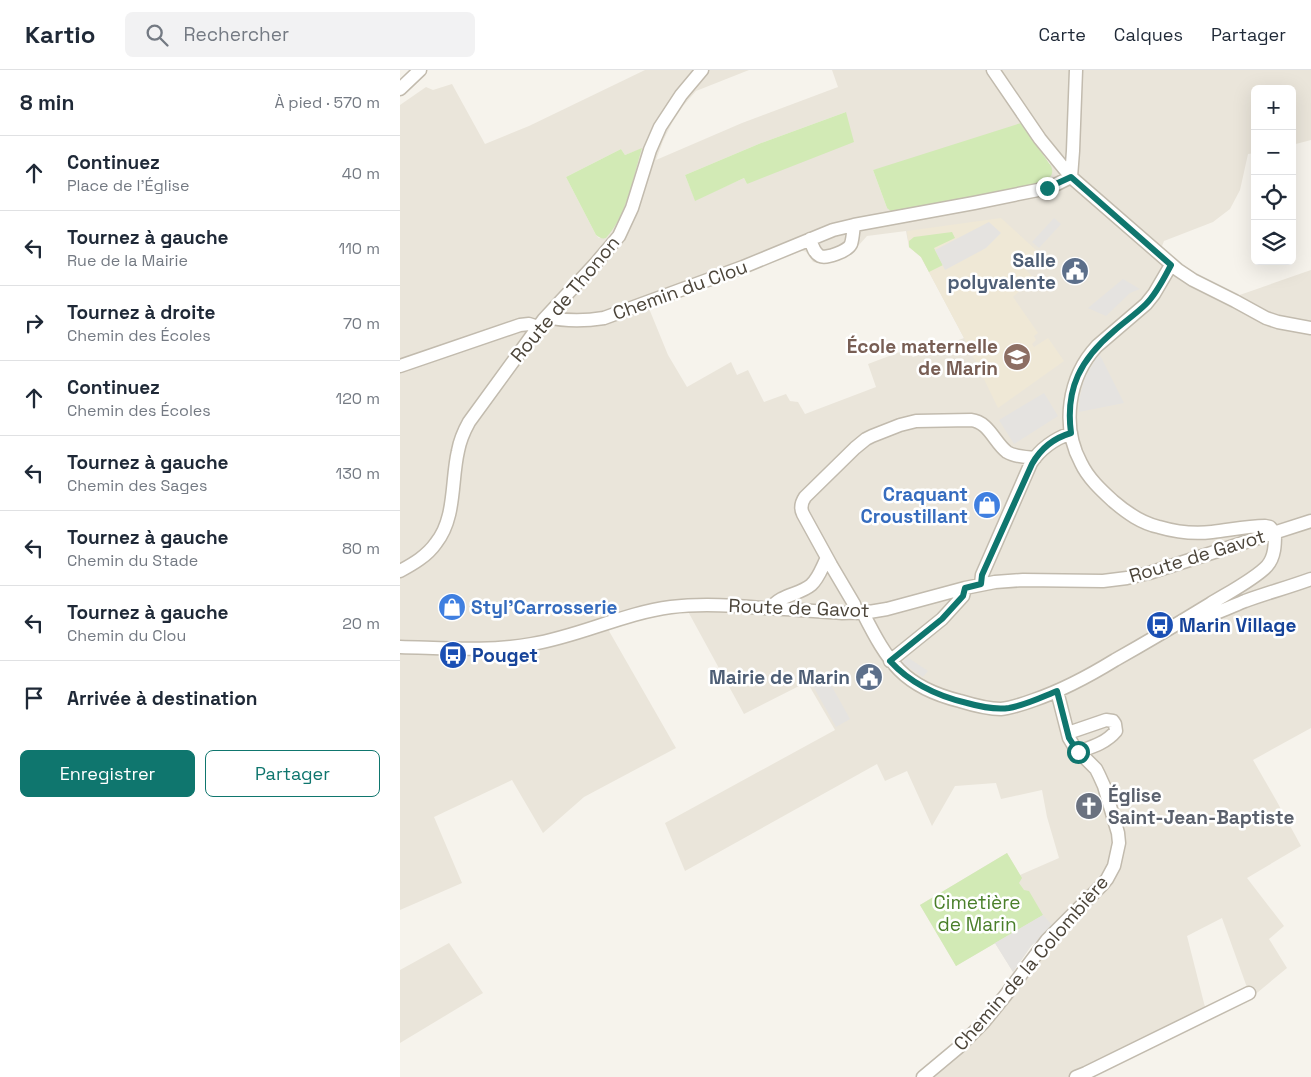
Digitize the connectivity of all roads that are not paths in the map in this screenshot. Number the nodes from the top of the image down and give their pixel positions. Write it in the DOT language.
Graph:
graph roads {
  1 [pos="420,70"];
  2 [pos="702,70"];
  3 [pos="992,70"];
  4 [pos="1076,70"];
  5 [pos="406,80"];
  6 [pos="1071,177"];
  7 [pos="854,224"];
  8 [pos="810,239"];
  9 [pos="1171,265"];
  10 [pos="546,317"];
  11 [pos="538,327"];
  12 [pos="1311,328"];
  13 [pos="400,366"];
  14 [pos="1071,433"];
  15 [pos="1035,458"];
  16 [pos="1311,521"];
  17 [pos="1275,533"];
  18 [pos="827,558"];
  19 [pos="400,572"];
  20 [pos="1311,579"];
  21 [pos="981,584"];
  22 [pos="965,588"];
  23 [pos="771,608"];
  24 [pos="860,613"];
  25 [pos="1184,620"];
  26 [pos="400,647"];
  27 [pos="890,661"];
  28 [pos="1057,691"];
  29 [pos="1068,733"];
  30 [pos="1078,752"];
  31 [pos="1249,994"];
  32 [pos="931,1075"];
  33 [pos="1076,1077"];
  1 -- 5 [label="street"];
  2 -- 10 [label="street, Route de Thonon"];
  3 -- 6 [label="street"];
  4 -- 6 [label="street"];
  6 -- 7 [label="street, Chemin du Clou"];
  6 -- 9 [label="street"];
  7 -- 8 [label="street, Chemin du Clou"];
  7 -- 8 [label="street"];
  8 -- 10 [label="street, Chemin du Clou"];
  9 -- 12 [label="street"];
  9 -- 14 [label="street"];
  10 -- 11 [label="street, Route de Thonon"];
  11 -- 13 [label="street"];
  11 -- 19 [label="street, Route de Thonon"];
  14 -- 15 [label="street"];
  14 -- 17 [label="street"];
  15 -- 18 [label="street"];
  15 -- 21 [label="street"];
  16 -- 17 [label="street, Route de Gavot"];
  17 -- 21 [label="street, Route de Gavot"];
  17 -- 25 [label="street"];
  18 -- 23 [label="street"];
  18 -- 24 [label="street"];
  20 -- 25 [label="street"];
  21 -- 22 [label="street, Route de Gavot"];
  22 -- 24 [label="street, Route de Gavot"];
  22 -- 27 [label="street"];
  23 -- 24 [label="street, Route de Gavot"];
  23 -- 26 [label="street, Route de Gavot"];
  24 -- 27 [label="street"];
  25 -- 28 [label="street"];
  27 -- 28 [label="street"];
  28 -- 29 [label="street"];
  29 -- 30 [label="street"];
  29 -- 30 [label="street"];
  30 -- 32 [label="street, Chemin de la Colombière"];
  31 -- 33 [label="street"];
}
